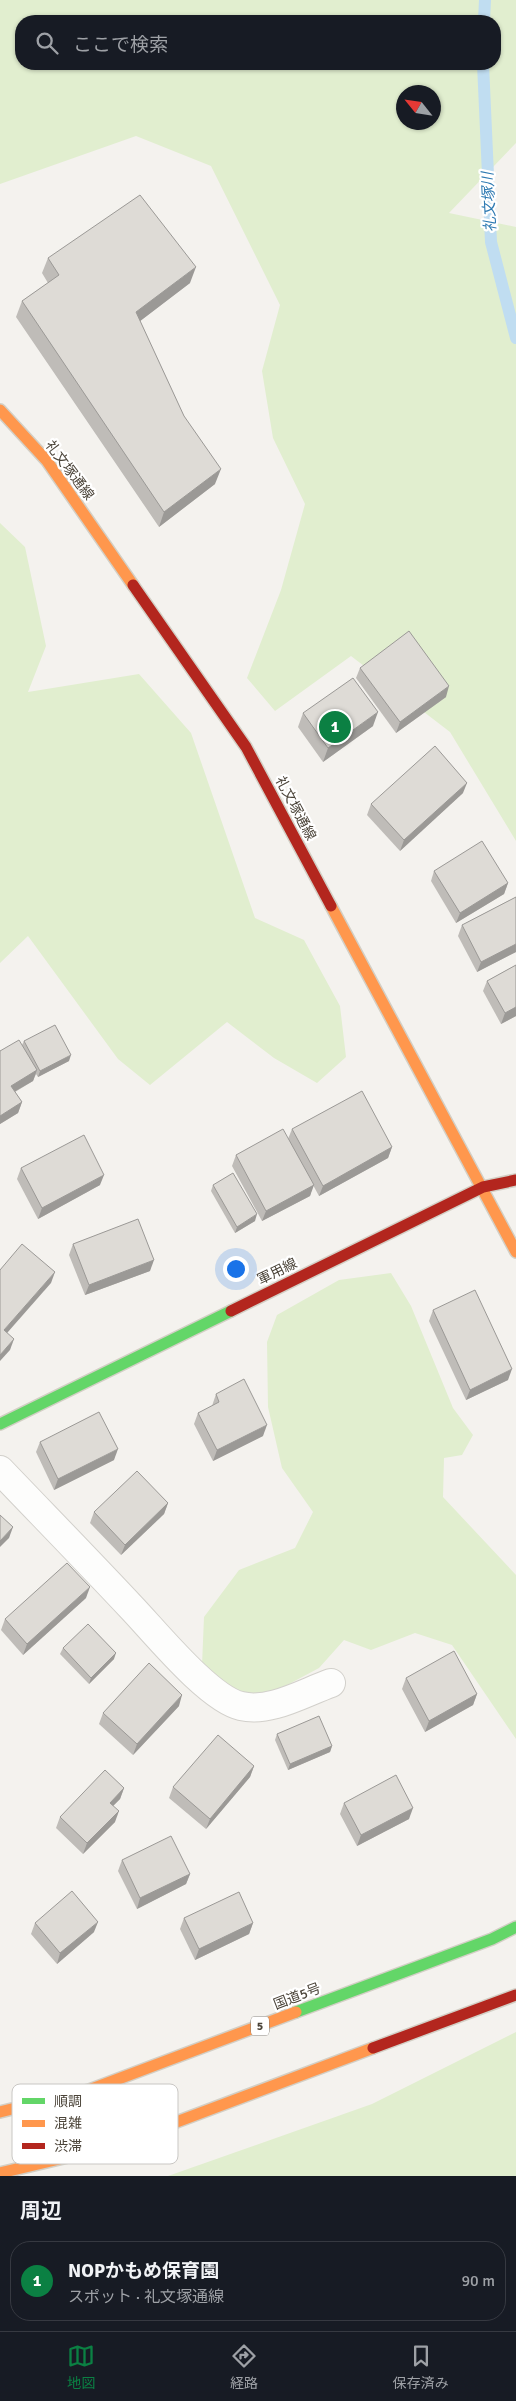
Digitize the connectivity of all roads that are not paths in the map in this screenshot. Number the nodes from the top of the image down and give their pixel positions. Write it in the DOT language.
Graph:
graph roads {
  1 [pos="0,410"];
  2 [pos="516,1180"];
  3 [pos="483,1187"];
  4 [pos="516,1252"];
  5 [pos="0,1424"];
  6 [pos="0,1470"];
  7 [pos="331,1683"];
  8 [pos="516,1926"];
  9 [pos="516,1994"];
  10 [pos="106,2084"];
  11 [pos="178,2121"];
  12 [pos="38,2164"];
  13 [pos="0,2173"];
  1 -- 3 [label="main road, 礼文塚通線"];
  2 -- 3 [label="main road, 軍用線"];
  3 -- 4 [label="main road, 礼文塚通線"];
  3 -- 5 [label="main road, 軍用線"];
  6 -- 7 [label="street"];
  8 -- 10 [label="main road, 国道5号 / 5"];
  9 -- 11 [label="main road"];
  12 -- 13 [label="main road"];
}
